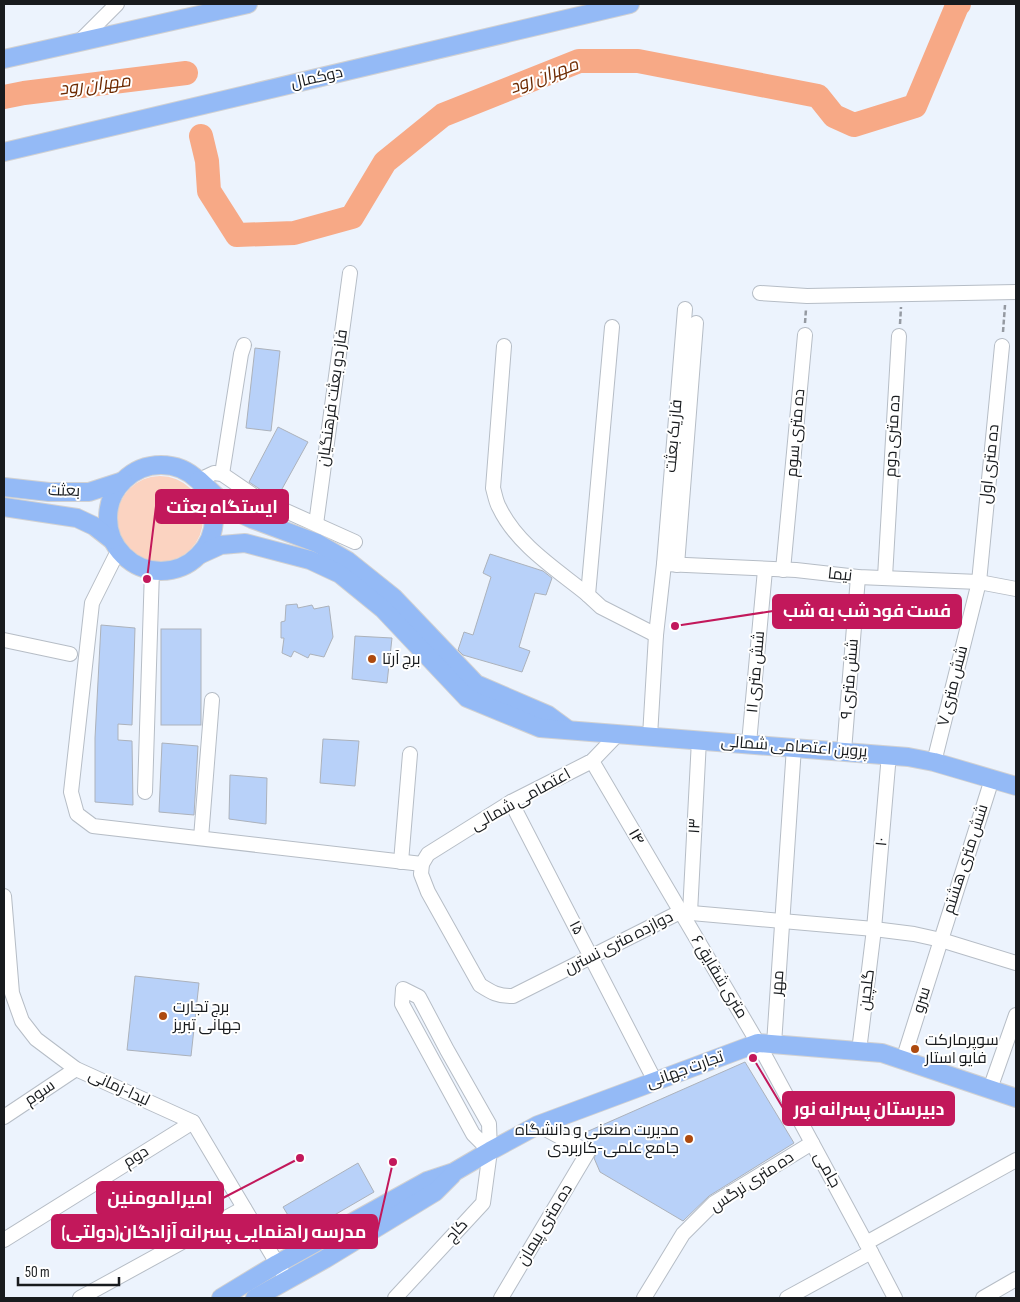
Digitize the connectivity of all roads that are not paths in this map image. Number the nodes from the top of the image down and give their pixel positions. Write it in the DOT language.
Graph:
graph roads {
  1 [pos="117,4"];
  2 [pos="248,4"];
  3 [pos="630,4"];
  4 [pos="79,42"];
  5 [pos="4,59"];
  6 [pos="4,152"];
  7 [pos="350,272"];
  8 [pos="1011,292"];
  9 [pos="760,293"];
  10 [pos="684,309"];
  11 [pos="696,323"];
  12 [pos="612,327"];
  13 [pos="805,335"];
  14 [pos="899,336"];
  15 [pos="244,345"];
  16 [pos="504,346"];
  17 [pos="1002,346"];
  18 [pos="222,474"];
  19 [pos="199,480"];
  20 [pos="123,481"];
  21 [pos="4,487"];
  22 [pos="4,507"];
  23 [pos="316,524"];
  24 [pos="355,542"];
  25 [pos="116,544"];
  26 [pos="199,555"];
  27 [pos="670,565"];
  28 [pos="152,570"];
  29 [pos="765,570"];
  30 [pos="783,570"];
  31 [pos="858,577"];
  32 [pos="884,577"];
  33 [pos="978,582"];
  34 [pos="1016,590"];
  35 [pos="588,595"];
  36 [pos="656,635"];
  37 [pos="4,640"];
  38 [pos="70,654"];
  39 [pos="212,700"];
  40 [pos="568,730"];
  41 [pos="619,733"];
  42 [pos="650,736"];
  43 [pos="699,740"];
  44 [pos="749,743"];
  45 [pos="794,747"];
  46 [pos="844,751"];
  47 [pos="410,754"];
  48 [pos="889,754"];
  49 [pos="592,761"];
  50 [pos="934,762"];
  51 [pos="992,779"];
  52 [pos="1016,786"];
  53 [pos="144,792"];
  54 [pos="511,802"];
  55 [pos="201,838"];
  56 [pos="401,862"];
  57 [pos="422,864"];
  58 [pos="4,896"];
  59 [pos="685,912"];
  60 [pos="782,921"];
  61 [pos="874,929"];
  62 [pos="941,940"];
  63 [pos="591,957"];
  64 [pos="1016,963"];
  65 [pos="404,989"];
  66 [pos="8,995"];
  67 [pos="1016,1014"];
  68 [pos="766,1044"];
  69 [pos="859,1051"];
  70 [pos="904,1060"];
  71 [pos="76,1069"];
  72 [pos="655,1081"];
  73 [pos="990,1089"];
  74 [pos="1016,1098"];
  75 [pos="4,1117"];
  76 [pos="193,1122"];
  77 [pos="538,1124"];
  78 [pos="812,1143"];
  79 [pos="490,1151"];
  80 [pos="1016,1160"];
  81 [pos="454,1172"];
  82 [pos="244,1208"];
  83 [pos="4,1240"];
  84 [pos="869,1247"];
  85 [pos="277,1264"];
  86 [pos="1016,1279"];
  87 [pos="251,1280"];
  88 [pos="287,1280"];
  89 [pos="260,1297"];
  90 [pos="80,1298"];
  91 [pos="221,1298"];
  92 [pos="395,1298"];
  93 [pos="501,1298"];
  94 [pos="644,1298"];
  95 [pos="787,1298"];
  96 [pos="895,1298"];
  97 [pos="983,1298"];
  1 -- 4 [label="street"];
  2 -- 4 [label="main road"];
  3 -- 6 [label="main road, دوکمال"];
  4 -- 5 [label="main road"];
  7 -- 23 [label="street, فاز دو بعثت فرهنگیان"];
  8 -- 9 [label="street"];
  10 -- 27 [label="street, فاز یک بعثت"];
  11 -- 27 [label="street"];
  12 -- 35 [label="street"];
  13 -- 30 [label="street, ده متری سوم"];
  14 -- 32 [label="street, ده متری دوم"];
  15 -- 18 [label="street"];
  16 -- 35 [label="street"];
  17 -- 33 [label="street, ده متری اول"];
  18 -- 19 [label="street"];
  18 -- 23 [label="street"];
  19 -- 20 [label="main road"];
  19 -- 26 [label="main road"];
  19 -- 40 [label="main road"];
  20 -- 21 [label="main road, بعثت"];
  20 -- 25 [label="main road"];
  22 -- 25 [label="main road, بعثت"];
  23 -- 24 [label="street"];
  25 -- 28 [label="main road"];
  25 -- 55 [label="street"];
  26 -- 28 [label="main road"];
  26 -- 40 [label="main road, پروین اعتصامی شمالی"];
  27 -- 29 [label="street, نیما"];
  27 -- 36 [label="street"];
  28 -- 53 [label="street"];
  29 -- 30 [label="street, نیما"];
  29 -- 44 [label="street, ۱۱ شش متری"];
  30 -- 31 [label="street, نیما"];
  31 -- 32 [label="street, نیما"];
  31 -- 46 [label="street, ۹ شش متری"];
  32 -- 33 [label="street, نیما"];
  33 -- 34 [label="street, نیما"];
  33 -- 50 [label="street, ۷ شش متری"];
  35 -- 36 [label="street"];
  36 -- 42 [label="street"];
  37 -- 38 [label="street"];
  39 -- 55 [label="street"];
  40 -- 41 [label="main road, پروین اعتصامی شمالی"];
  41 -- 42 [label="main road, پروین اعتصامی شمالی"];
  41 -- 49 [label="street, اعتصامی شمالی"];
  42 -- 43 [label="main road, پروین اعتصامی شمالی"];
  43 -- 44 [label="main road, پروین اعتصامی شمالی"];
  43 -- 59 [label="street, ۱۳"];
  44 -- 45 [label="main road, پروین اعتصامی شمالی"];
  45 -- 46 [label="main road, پروین اعتصامی شمالی"];
  45 -- 60 [label="street, مهر"];
  46 -- 48 [label="main road, پروین اعتصامی شمالی"];
  47 -- 56 [label="street"];
  48 -- 50 [label="main road, پروین اعتصامی شمالی"];
  48 -- 61 [label="street, ۱۰"];
  49 -- 54 [label="street, اعتصامی شمالی"];
  49 -- 59 [label="street, ۱۴"];
  50 -- 51 [label="main road, پروین اعتصامی شمالی"];
  51 -- 52 [label="main road, پروین اعتصامی شمالی"];
  51 -- 62 [label="street, شش متری هشتم"];
  54 -- 57 [label="street, اعتصامی شمالی"];
  54 -- 63 [label="street, ۱۵"];
  55 -- 56 [label="street"];
  56 -- 57 [label="street"];
  57 -- 63 [label="street, دوازده متری نسترن"];
  58 -- 66 [label="street, لیدا-زمانی"];
  59 -- 60 [label="street, دوازده متری نسترن"];
  59 -- 63 [label="street, دوازده متری نسترن"];
  59 -- 68 [label="street, ۶ متری شقایق"];
  60 -- 61 [label="street, دوازده متری نسترن"];
  60 -- 68 [label="street, مهر"];
  61 -- 62 [label="street, دوازده متری نسترن"];
  61 -- 69 [label="street, گلچین"];
  62 -- 64 [label="street, دوازده متری نسترن"];
  62 -- 70 [label="street, سرو"];
  63 -- 72 [label="street, ۱۵"];
  65 -- 79 [label="street, کاج"];
  66 -- 71 [label="street, لیدا-زمانی"];
  67 -- 73 [label="street"];
  68 -- 69 [label="main road, تجارت جهانی"];
  68 -- 72 [label="main road, تجارت جهانی"];
  68 -- 78 [label="street, جامی"];
  69 -- 70 [label="main road, تجارت جهانی"];
  70 -- 73 [label="main road, تجارت جهانی"];
  71 -- 75 [label="street, سوم"];
  71 -- 76 [label="street, لیدا-زمانی"];
  72 -- 77 [label="main road, تجارت جهانی"];
  73 -- 74 [label="main road, تجارت جهانی"];
  76 -- 82 [label="street"];
  76 -- 83 [label="street, دوم"];
  77 -- 79 [label="main road, تجارت جهانی"];
  77 -- 93 [label="street, ده متری پیمان"];
  78 -- 84 [label="street, جامی"];
  78 -- 94 [label="street, ده متری نرگس"];
  79 -- 81 [label="main road, تجارت جهانی"];
  79 -- 92 [label="street, کاج"];
  80 -- 84 [label="street"];
  81 -- 85 [label="main road, تجارت جهانی"];
  81 -- 88 [label="main road, تجارت جهانی"];
  82 -- 85 [label="street"];
  82 -- 90 [label="street"];
  84 -- 95 [label="street"];
  84 -- 96 [label="street, جامی"];
  85 -- 87 [label="main road, تجارت جهانی"];
  85 -- 88 [label="street"];
  86 -- 97 [label="street"];
  87 -- 89 [label="street"];
  87 -- 91 [label="main road, تجارت جهانی"];
  88 -- 89 [label="main road, تجارت جهانی"];
}
